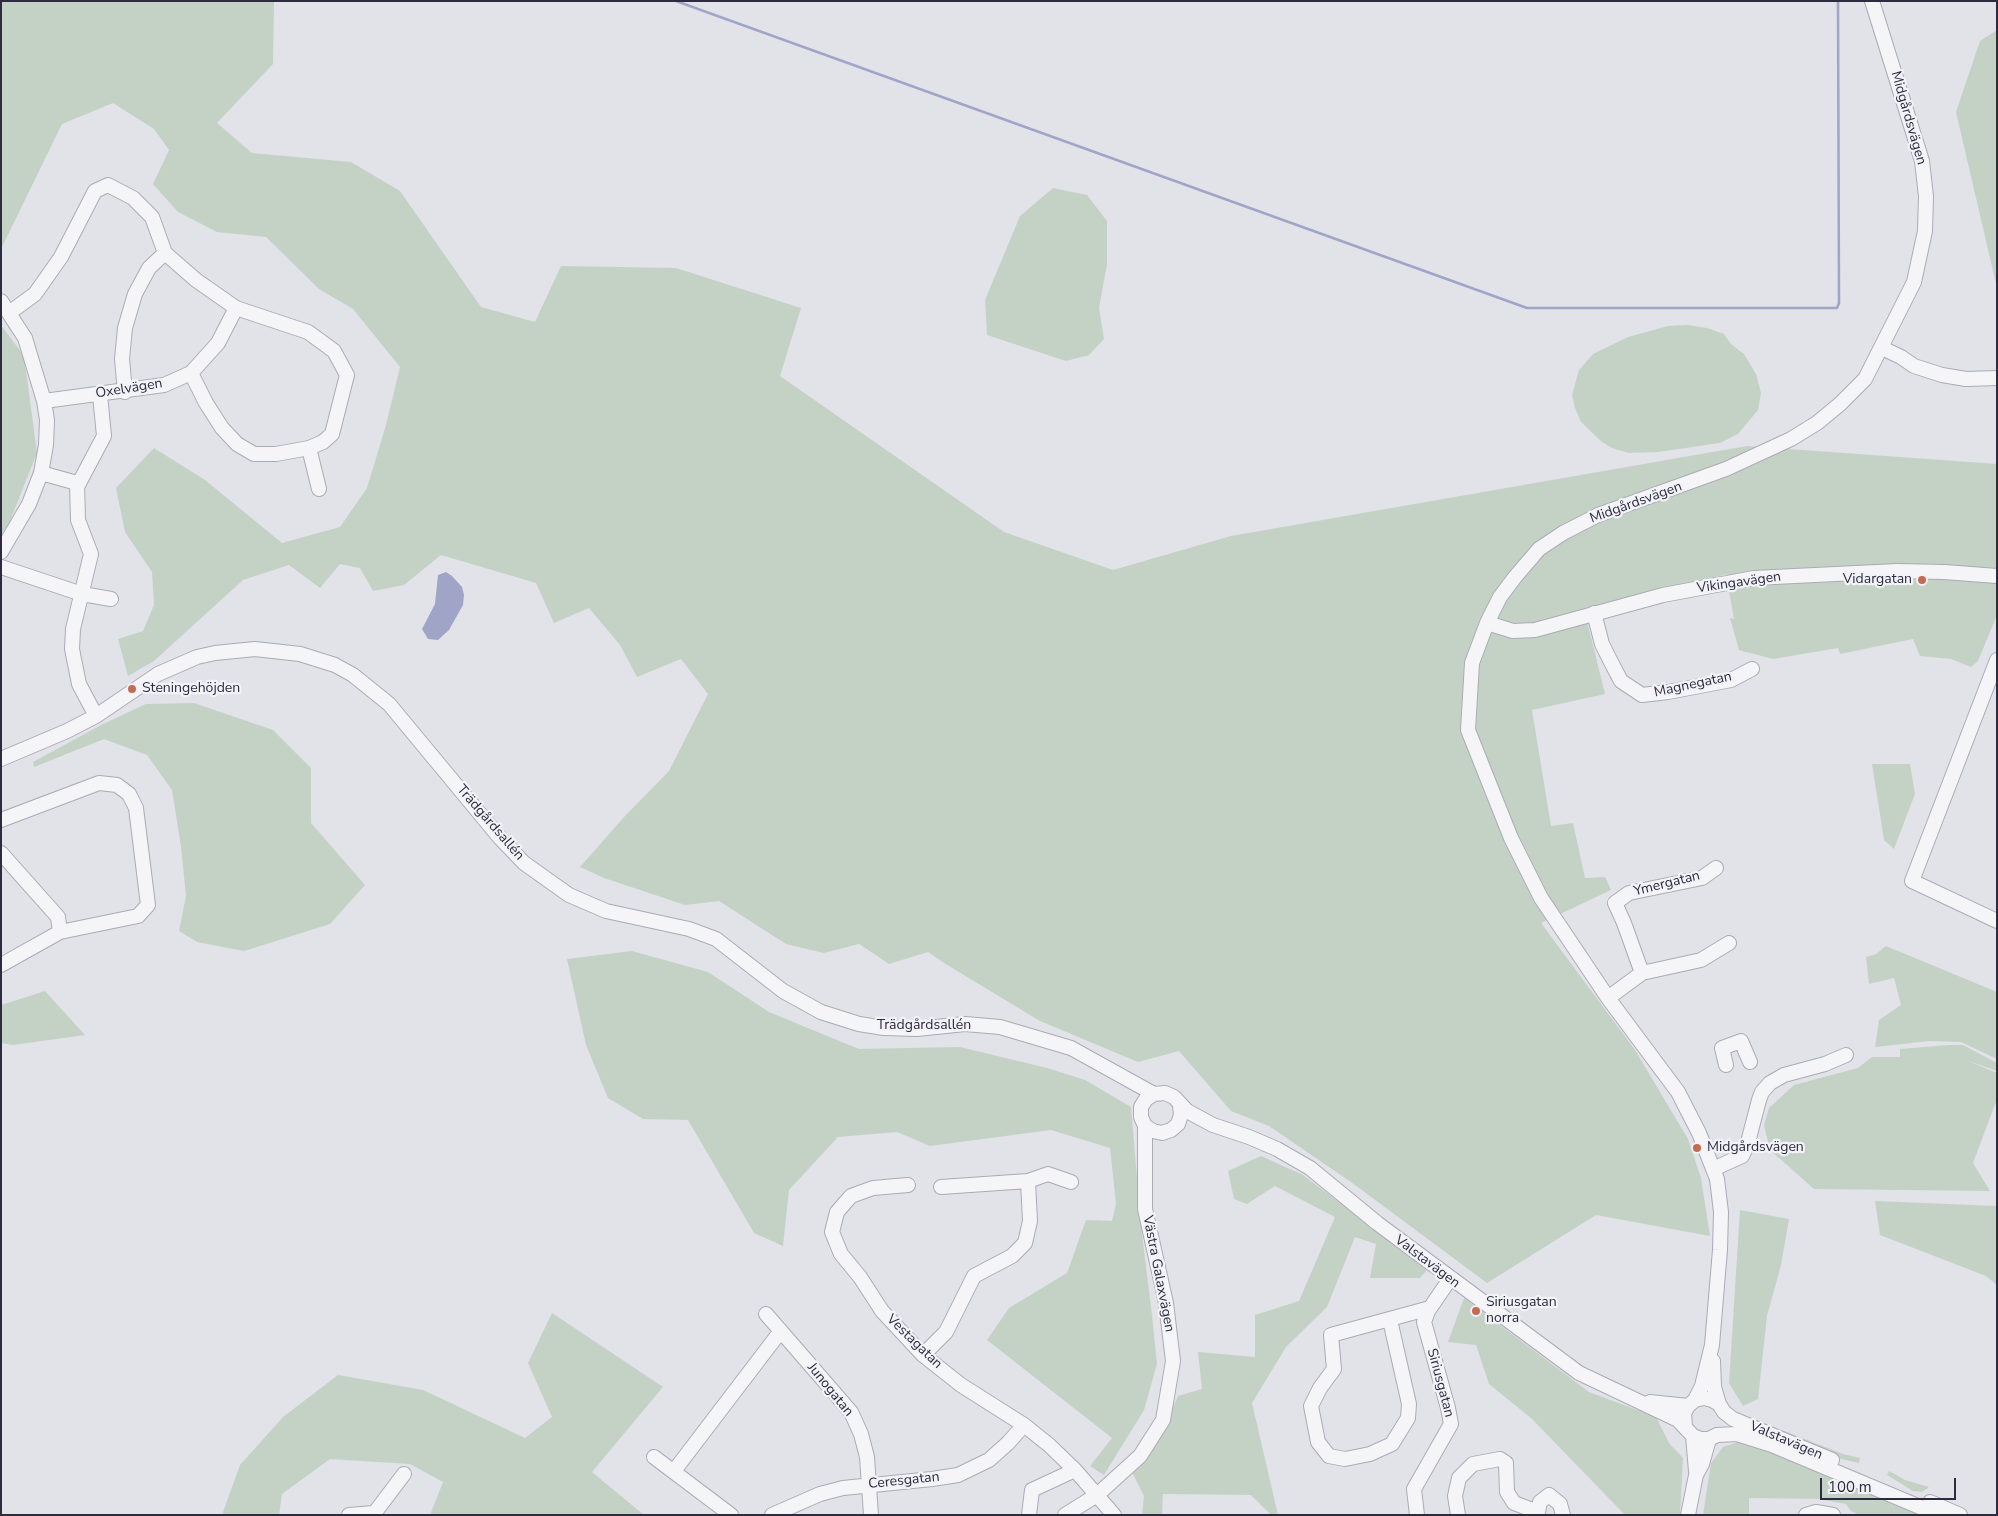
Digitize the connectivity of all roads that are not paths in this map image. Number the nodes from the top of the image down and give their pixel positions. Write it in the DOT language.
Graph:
graph roads {
  1 [pos="1872,1"];
  2 [pos="165,253"];
  3 [pos="5,307"];
  4 [pos="236,308"];
  5 [pos="1882,348"];
  6 [pos="192,374"];
  7 [pos="1997,378"];
  8 [pos="125,392"];
  9 [pos="100,395"];
  10 [pos="44,401"];
  11 [pos="309,448"];
  12 [pos="41,473"];
  13 [pos="77,487"];
  14 [pos="319,489"];
  15 [pos="1,552"];
  16 [pos="1,568"];
  17 [pos="1997,576"];
  18 [pos="82,594"];
  19 [pos="111,599"];
  20 [pos="1594,613"];
  21 [pos="1487,623"];
  22 [pos="1997,660"];
  23 [pos="1752,669"];
  24 [pos="96,716"];
  25 [pos="35,744"];
  26 [pos="1,750"];
  27 [pos="1,759"];
  28 [pos="1,820"];
  29 [pos="1,853"];
  30 [pos="1716,868"];
  31 [pos="1997,921"];
  32 [pos="60,932"];
  33 [pos="1729,943"];
  34 [pos="1,965"];
  35 [pos="1642,973"];
  36 [pos="1608,998"];
  37 [pos="1846,1055"];
  38 [pos="1750,1062"];
  39 [pos="1726,1065"];
  40 [pos="1117,1073"];
  41 [pos="1154,1094"];
  42 [pos="1180,1105"];
  43 [pos="1141,1107"];
  44 [pos="1178,1124"];
  45 [pos="1213,1125"];
  46 [pos="1145,1126"];
  47 [pos="1162,1133"];
  48 [pos="1144,1168"];
  49 [pos="1713,1169"];
  50 [pos="1028,1181"];
  51 [pos="1071,1182"];
  52 [pos="908,1185"];
  53 [pos="941,1186"];
  54 [pos="1450,1279"];
  55 [pos="1430,1308"];
  56 [pos="766,1314"];
  57 [pos="1390,1320"];
  58 [pos="780,1332"];
  59 [pos="1712,1345"];
  60 [pos="923,1355"];
  61 [pos="1641,1401"];
  62 [pos="1692,1403"];
  63 [pos="1722,1408"];
  64 [pos="1024,1425"];
  65 [pos="1689,1431"];
  66 [pos="1713,1437"];
  67 [pos="654,1458"];
  68 [pos="1074,1470"];
  69 [pos="674,1471"];
  70 [pos="404,1474"];
  71 [pos="1696,1475"];
  72 [pos="868,1484"];
  73 [pos="1097,1495"];
  74 [pos="373,1514"];
  75 [pos="349,1515"];
  76 [pos="731,1515"];
  77 [pos="772,1515"];
  78 [pos="871,1515"];
  79 [pos="1029,1515"];
  80 [pos="1065,1515"];
  81 [pos="1114,1515"];
  82 [pos="1418,1515"];
  83 [pos="1458,1515"];
  84 [pos="1563,1515"];
  85 [pos="1688,1515"];
  86 [pos="1806,1515"];
  87 [pos="1833,1515"];
  88 [pos="1939,1515"];
  89 [pos="1960,1515"];
  1 -- 5 [label="street, Midgårdsvägen"];
  2 -- 3 [label="street"];
  2 -- 4 [label="street"];
  2 -- 8 [label="street"];
  3 -- 10 [label="street"];
  4 -- 6 [label="street, Oxelvägen"];
  4 -- 11 [label="street"];
  5 -- 7 [label="street"];
  5 -- 21 [label="street, Midgårdsvägen"];
  6 -- 8 [label="street, Oxelvägen"];
  6 -- 11 [label="street"];
  8 -- 9 [label="street, Oxelvägen"];
  9 -- 10 [label="street, Oxelvägen"];
  9 -- 13 [label="street"];
  10 -- 12 [label="street"];
  11 -- 14 [label="street"];
  12 -- 13 [label="street"];
  12 -- 15 [label="street"];
  13 -- 18 [label="street"];
  16 -- 18 [label="street"];
  17 -- 20 [label="street, Vikingavägen"];
  18 -- 19 [label="street"];
  18 -- 24 [label="street"];
  20 -- 21 [label="street, Vikingavägen"];
  20 -- 23 [label="street, Magnegatan"];
  21 -- 36 [label="street, Midgårdsvägen"];
  22 -- 31 [label="street"];
  24 -- 25 [label="street, Trädgårdsallén"];
  24 -- 40 [label="street, Trädgårdsallén"];
  25 -- 26 [label="street, Trädgårdsallén"];
  25 -- 27 [label="street, Trädgårdsallén"];
  28 -- 32 [label="street"];
  29 -- 32 [label="street"];
  30 -- 35 [label="street, Ymergatan"];
  32 -- 34 [label="street"];
  33 -- 35 [label="street"];
  35 -- 36 [label="street"];
  36 -- 49 [label="street, Midgårdsvägen"];
  37 -- 49 [label="street"];
  38 -- 39 [label="street"];
  40 -- 41 [label="street, Trädgårdsallén"];
  40 -- 43 [label="street, Trädgårdsallén"];
  41 -- 42 [label="street, Valstavägen"];
  41 -- 43 [label="street"];
  42 -- 44 [label="street"];
  42 -- 45 [label="street, Valstavägen"];
  43 -- 46 [label="street"];
  44 -- 45 [label="street, Valstavägen"];
  44 -- 47 [label="street"];
  45 -- 54 [label="street, Valstavägen"];
  46 -- 47 [label="street"];
  46 -- 48 [label="street, Västra Galaxvägen"];
  47 -- 48 [label="street, Västra Galaxvägen"];
  48 -- 73 [label="street, Västra Galaxvägen"];
  49 -- 59 [label="street, Midgårdsvägen"];
  50 -- 51 [label="street"];
  50 -- 53 [label="street"];
  50 -- 60 [label="street"];
  52 -- 60 [label="street, Vestagatan"];
  54 -- 55 [label="street, Siriusgatan"];
  54 -- 61 [label="street, Valstavägen"];
  55 -- 57 [label="street"];
  55 -- 82 [label="street, Siriusgatan"];
  56 -- 58 [label="street, Junogatan"];
  57 -- 57 [label="street"];
  58 -- 69 [label="street"];
  58 -- 72 [label="street, Junogatan"];
  59 -- 62 [label="street, Midgårdsvägen"];
  59 -- 63 [label="street, Midgårdsvägen"];
  60 -- 64 [label="street, Vestagatan"];
  61 -- 62 [label="street, Valstavägen"];
  61 -- 65 [label="street, Valstavägen"];
  62 -- 63 [label="street, Valstavägen"];
  62 -- 65 [label="street"];
  63 -- 66 [label="street"];
  63 -- 89 [label="street, Valstavägen"];
  64 -- 68 [label="street, Vestagatan"];
  64 -- 72 [label="street, Ceresgatan"];
  65 -- 66 [label="street, Valstavägen"];
  65 -- 71 [label="street"];
  66 -- 71 [label="street"];
  66 -- 88 [label="street, Valstavägen"];
  67 -- 69 [label="street"];
  68 -- 73 [label="street, Vestagatan"];
  68 -- 79 [label="street"];
  69 -- 76 [label="street"];
  70 -- 74 [label="street"];
  71 -- 85 [label="street"];
  72 -- 77 [label="street, Ceresgatan"];
  72 -- 78 [label="street, Junogatan"];
  73 -- 80 [label="street, Västra Galaxvägen"];
  73 -- 81 [label="street, Vestagatan"];
  74 -- 75 [label="street"];
  83 -- 84 [label="street"];
  86 -- 87 [label="street"];
}
